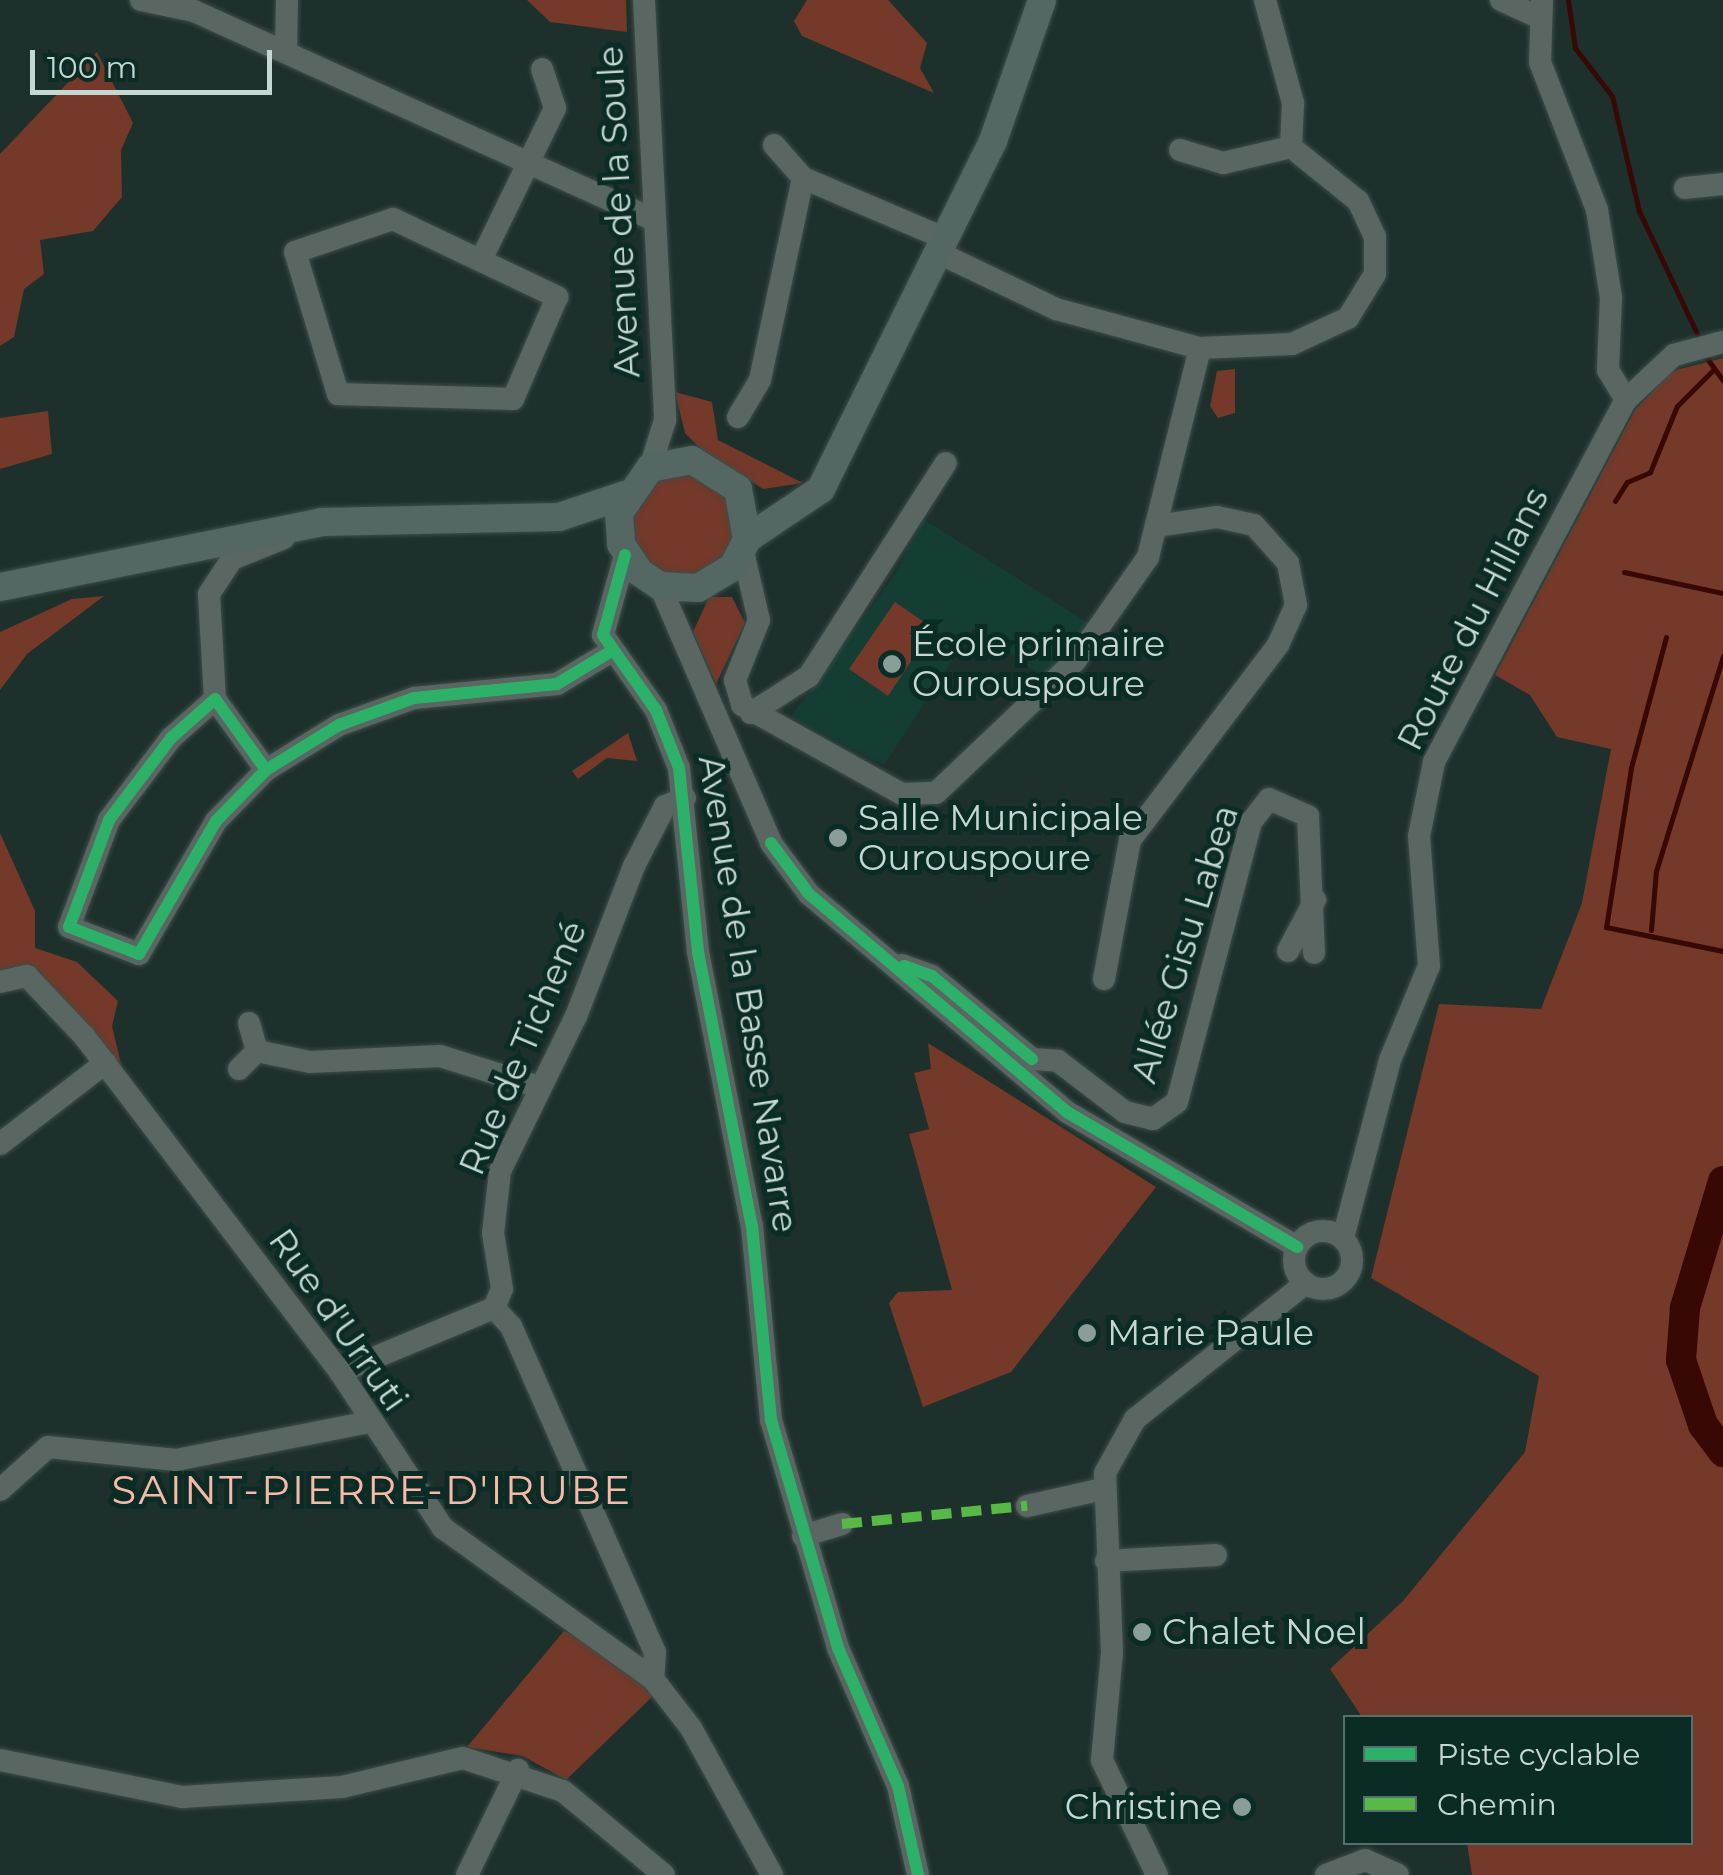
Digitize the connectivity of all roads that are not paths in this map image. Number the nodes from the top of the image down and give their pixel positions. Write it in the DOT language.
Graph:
graph roads {
  1 [pos="141,0"];
  2 [pos="287,0"];
  3 [pos="644,0"];
  4 [pos="1042,0"];
  5 [pos="1265,0"];
  6 [pos="1501,0"];
  7 [pos="1541,9"];
  8 [pos="286,52"];
  9 [pos="542,69"];
  10 [pos="774,145"];
  11 [pos="1291,147"];
  12 [pos="1180,150"];
  13 [pos="528,165"];
  14 [pos="803,178"];
  15 [pos="1723,184"];
  16 [pos="1685,188"];
  17 [pos="650,218"];
  18 [pos="942,246"];
  19 [pos="481,260"];
  20 [pos="1709,344"];
  21 [pos="1200,348"];
  22 [pos="1626,400"];
  23 [pos="738,417"];
  24 [pos="665,420"];
  25 [pos="692,460"];
  26 [pos="946,463"];
  27 [pos="650,468"];
  28 [pos="738,489"];
  29 [pos="625,494"];
  30 [pos="797,502"];
  31 [pos="559,516"];
  32 [pos="321,522"];
  33 [pos="1156,526"];
  34 [pos="622,543"];
  35 [pos="745,546"];
  36 [pos="709,584"];
  37 [pos="658,585"];
  38 [pos="0,587"];
  39 [pos="613,602"];
  40 [pos="756,607"];
  41 [pos="679,626"];
  42 [pos="610,652"];
  43 [pos="215,699"];
  44 [pos="751,713"];
  45 [pos="266,770"];
  46 [pos="685,798"];
  47 [pos="1317,897"];
  48 [pos="1288,952"];
  49 [pos="1314,953"];
  50 [pos="886,959"];
  51 [pos="1104,979"];
  52 [pos="0,982"];
  53 [pos="249,1023"];
  54 [pos="105,1063"];
  55 [pos="1065,1066"];
  56 [pos="1027,1079"];
  57 [pos="539,1087"];
  58 [pos="0,1144"];
  59 [pos="1347,1231"];
  60 [pos="1296,1247"];
  61 [pos="1306,1284"];
  62 [pos="494,1305"];
  63 [pos="340,1372"];
  64 [pos="369,1422"];
  65 [pos="1102,1488"];
  66 [pos="0,1490"];
  67 [pos="1027,1506"];
  68 [pos="842,1524"];
  69 [pos="803,1536"];
  70 [pos="1216,1555"];
  71 [pos="1106,1561"];
  72 [pos="653,1679"];
  73 [pos="0,1760"];
  74 [pos="518,1770"];
  75 [pos="1368,1851"];
  76 [pos="637,1867"];
  77 [pos="467,1875"];
  78 [pos="664,1875"];
  79 [pos="772,1875"];
  80 [pos="918,1875"];
  81 [pos="1158,1875"];
  82 [pos="1326,1875"];
  83 [pos="1398,1875"];
  1 -- 8 [label="street"];
  2 -- 8 [label="street"];
  3 -- 17 [label="street, Avenue de la Soule"];
  4 -- 18 [label="main road"];
  5 -- 11 [label="street"];
  6 -- 7 [label="street"];
  7 -- 22 [label="street"];
  8 -- 13 [label="street"];
  9 -- 13 [label="street"];
  10 -- 14 [label="street"];
  11 -- 12 [label="street"];
  11 -- 21 [label="street"];
  13 -- 17 [label="street"];
  13 -- 19 [label="street"];
  14 -- 18 [label="street"];
  14 -- 23 [label="street"];
  15 -- 16 [label="street"];
  17 -- 24 [label="street, Avenue de la Soule"];
  18 -- 21 [label="street"];
  18 -- 30 [label="main road"];
  19 -- 19 [label="street"];
  20 -- 22 [label="street, Route du Hillans"];
  21 -- 33 [label="street"];
  22 -- 59 [label="street, Route du Hillans"];
  24 -- 25 [label="street, Avenue de la Soule"];
  24 -- 27 [label="street, Avenue de la Soule"];
  25 -- 27 [label="main road"];
  25 -- 28 [label="main road"];
  26 -- 44 [label="street"];
  27 -- 29 [label="main road"];
  28 -- 30 [label="main road"];
  28 -- 35 [label="main road"];
  29 -- 31 [label="main road"];
  29 -- 34 [label="main road"];
  30 -- 35 [label="main road"];
  31 -- 32 [label="main road"];
  31 -- 34 [label="main road"];
  32 -- 38 [label="main road"];
  32 -- 43 [label="street"];
  33 -- 44 [label="street"];
  33 -- 51 [label="street"];
  34 -- 37 [label="main road"];
  34 -- 39 [label="street"];
  35 -- 36 [label="main road"];
  35 -- 40 [label="street"];
  36 -- 37 [label="main road"];
  36 -- 40 [label="street"];
  36 -- 41 [label="street"];
  37 -- 39 [label="street"];
  37 -- 41 [label="street"];
  39 -- 42 [label="street"];
  40 -- 44 [label="street"];
  41 -- 50 [label="street"];
  42 -- 45 [label="street"];
  42 -- 46 [label="street, Avenue de la Basse Navarre"];
  43 -- 45 [label="street"];
  43 -- 45 [label="street"];
  46 -- 57 [label="street, Rue de Tichené"];
  46 -- 69 [label="street, Avenue de la Basse Navarre"];
  47 -- 48 [label="street"];
  47 -- 49 [label="street, Allée Gisu Labea"];
  47 -- 55 [label="street, Allée Gisu Labea"];
  50 -- 55 [label="street, Allée Gisu Labea"];
  50 -- 56 [label="street"];
  52 -- 54 [label="street, Rue d'Urruti"];
  53 -- 57 [label="street"];
  54 -- 58 [label="street"];
  54 -- 63 [label="street, Rue d'Urruti"];
  55 -- 56 [label="street"];
  56 -- 60 [label="street"];
  57 -- 62 [label="street, Rue de Tichené"];
  59 -- 60 [label="street"];
  59 -- 61 [label="street"];
  60 -- 61 [label="street"];
  61 -- 65 [label="street"];
  62 -- 63 [label="street"];
  62 -- 72 [label="street"];
  63 -- 64 [label="street, Rue d'Urruti"];
  64 -- 66 [label="street"];
  64 -- 72 [label="street, Rue d'Urruti"];
  65 -- 67 [label="street"];
  65 -- 71 [label="street"];
  68 -- 69 [label="street"];
  69 -- 80 [label="street, Avenue de la Basse Navarre"];
  70 -- 71 [label="street"];
  71 -- 81 [label="street"];
  72 -- 79 [label="street"];
  73 -- 74 [label="street"];
  74 -- 76 [label="street"];
  74 -- 77 [label="street"];
  75 -- 82 [label="street"];
  75 -- 83 [label="street"];
  76 -- 78 [label="street"];
}
